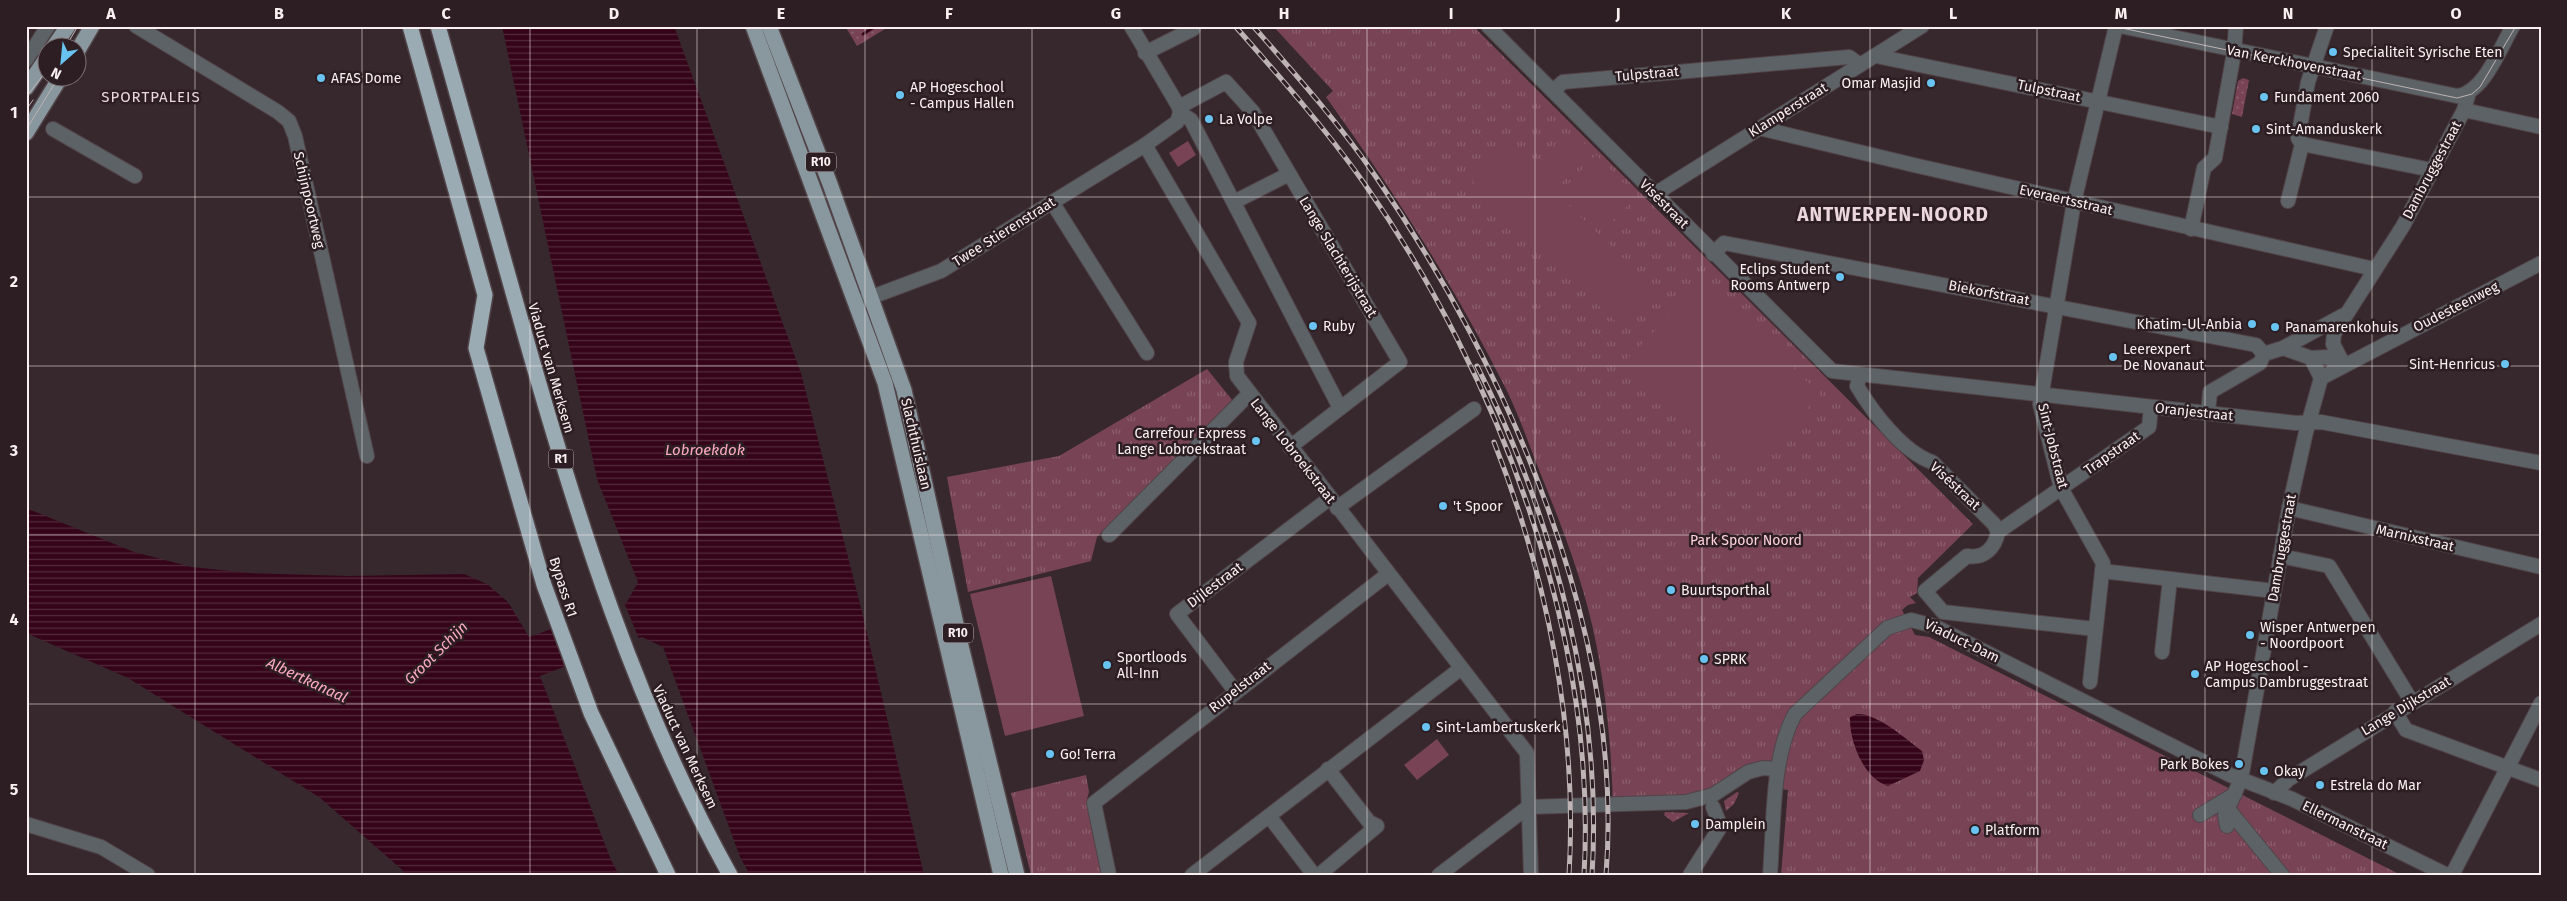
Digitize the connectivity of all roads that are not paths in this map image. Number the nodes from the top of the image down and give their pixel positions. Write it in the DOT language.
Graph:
graph roads {
  1 [pos="48,26"];
  2 [pos="68,26"];
  3 [pos="92,26"];
  4 [pos="136,26"];
  5 [pos="410,26"];
  6 [pos="438,26"];
  7 [pos="754,26"];
  8 [pos="769,26"];
  9 [pos="1131,26"];
  10 [pos="1488,26"];
  11 [pos="1922,26"];
  12 [pos="2116,26"];
  13 [pos="2120,26"];
  14 [pos="2236,26"];
  15 [pos="2327,26"];
  16 [pos="2513,26"];
  17 [pos="1193,29"];
  18 [pos="60,38"];
  19 [pos="85,38"];
  20 [pos="2234,51"];
  21 [pos="1145,53"];
  22 [pos="1876,56"];
  23 [pos="26,60"];
  24 [pos="1860,65"];
  25 [pos="2315,67"];
  26 [pos="38,71"];
  27 [pos="26,88"];
  28 [pos="54,88"];
  29 [pos="1553,91"];
  30 [pos="2469,92"];
  31 [pos="2098,101"];
  32 [pos="1179,110"];
  33 [pos="2464,110"];
  34 [pos="2221,127"];
  35 [pos="2541,127"];
  36 [pos="1759,128"];
  37 [pos="53,129"];
  38 [pos="26,132"];
  39 [pos="2302,144"];
  40 [pos="1144,145"];
  41 [pos="2432,170"];
  42 [pos="1289,174"];
  43 [pos="136,176"];
  44 [pos="1655,194"];
  45 [pos="2288,201"];
  46 [pos="1052,202"];
  47 [pos="1234,202"];
  48 [pos="2074,202"];
  49 [pos="2192,229"];
  50 [pos="1713,254"];
  51 [pos="2541,263"];
  52 [pos="2374,269"];
  53 [pos="872,297"];
  54 [pos="856,303"];
  55 [pos="2056,306"];
  56 [pos="2345,315"];
  57 [pos="2290,350"];
  58 [pos="1147,353"];
  59 [pos="2264,354"];
  60 [pos="2311,358"];
  61 [pos="2344,365"];
  62 [pos="1845,373"];
  63 [pos="1860,375"];
  64 [pos="2321,378"];
  65 [pos="1249,394"];
  66 [pos="2041,396"];
  67 [pos="2151,407"];
  68 [pos="1340,408"];
  69 [pos="1474,409"];
  70 [pos="2208,413"];
  71 [pos="2308,423"];
  72 [pos="1290,447"];
  73 [pos="367,456"];
  74 [pos="2541,464"];
  75 [pos="2061,488"];
  76 [pos="1333,503"];
  77 [pos="2289,508"];
  78 [pos="1998,532"];
  79 [pos="1109,535"];
  80 [pos="2280,556"];
  81 [pos="2541,567"];
  82 [pos="2102,571"];
  83 [pos="1388,574"];
  84 [pos="2170,579"];
  85 [pos="2274,591"];
  86 [pos="2541,624"];
  87 [pos="2095,629"];
  88 [pos="2162,652"];
  89 [pos="1460,669"];
  90 [pos="2090,682"];
  91 [pos="1235,691"];
  92 [pos="2412,702"];
  93 [pos="2541,703"];
  94 [pos="2395,712"];
  95 [pos="1778,768"];
  96 [pos="2508,768"];
  97 [pos="1328,769"];
  98 [pos="2241,779"];
  99 [pos="2541,780"];
  100 [pos="2274,793"];
  101 [pos="2235,794"];
  102 [pos="1528,807"];
  103 [pos="1713,807"];
  104 [pos="2228,809"];
  105 [pos="2200,815"];
  106 [pos="1268,816"];
  107 [pos="26,824"];
  108 [pos="2227,826"];
  109 [pos="148,875"];
  110 [pos="668,875"];
  111 [pos="730,875"];
  112 [pos="1001,875"];
  113 [pos="1017,875"];
  114 [pos="1108,875"];
  115 [pos="1192,875"];
  116 [pos="1314,875"];
  117 [pos="1319,875"];
  118 [pos="1439,875"];
  119 [pos="1531,875"];
  120 [pos="1690,875"];
  121 [pos="1770,875"];
  122 [pos="2282,875"];
  123 [pos="2447,875"];
  124 [pos="2452,875"];
  1 -- 23 [label="street"];
  2 -- 18 [label="main road"];
  3 -- 19 [label="main road"];
  4 -- 73 [label="street, Schijnpoortweg"];
  5 -- 110 [label="highway, Bypass R1"];
  6 -- 111 [label="highway, Viaduct van Merksem / R1"];
  7 -- 54 [label="main road, Slachthuislaan / R10"];
  8 -- 53 [label="main road, Slachthuislaan / R10"];
  9 -- 21 [label="street"];
  10 -- 29 [label="street, Viséstraat"];
  11 -- 22 [label="street, Klamperstraat"];
  12 -- 31 [label="street, Sint-Jobstraat"];
  13 -- 20 [label="street, Van Kerckhovenstraat"];
  14 -- 20 [label="street"];
  15 -- 25 [label="street"];
  16 -- 30 [label="street, Dambruggestraat"];
  17 -- 21 [label="street"];
  20 -- 25 [label="street, Van Kerckhovenstraat"];
  20 -- 34 [label="street"];
  21 -- 32 [label="street"];
  22 -- 24 [label="street, Klamperstraat"];
  22 -- 31 [label="street, Tulpstraat"];
  24 -- 29 [label="street, Tulpstraat"];
  24 -- 36 [label="street, Klamperstraat"];
  25 -- 30 [label="street, Van Kerckhovenstraat"];
  25 -- 39 [label="street"];
  26 -- 27 [label="main road"];
  28 -- 38 [label="main road"];
  29 -- 44 [label="street, Viséstraat"];
  30 -- 33 [label="street, Dambruggestraat"];
  31 -- 34 [label="street, Tulpstraat"];
  31 -- 48 [label="street, Sint-Jobstraat"];
  32 -- 40 [label="street"];
  32 -- 42 [label="street, Lange Slachterijstraat"];
  32 -- 47 [label="street"];
  33 -- 35 [label="street"];
  33 -- 41 [label="street, Dambruggestraat"];
  34 -- 49 [label="street"];
  36 -- 44 [label="street, Klamperstraat"];
  36 -- 48 [label="street, Everaertsstraat"];
  37 -- 43 [label="street"];
  39 -- 41 [label="street"];
  39 -- 45 [label="street"];
  40 -- 46 [label="street, Twee Stierenstraat"];
  40 -- 65 [label="street, Lange Lobroekstraat"];
  41 -- 52 [label="street, Dambruggestraat"];
  42 -- 47 [label="street"];
  42 -- 68 [label="street, Lange Slachterijstraat"];
  44 -- 50 [label="street, Viséstraat"];
  46 -- 53 [label="street, Twee Stierenstraat"];
  46 -- 58 [label="street"];
  47 -- 68 [label="street"];
  48 -- 49 [label="street, Everaertsstraat"];
  48 -- 55 [label="street, Sint-Jobstraat"];
  49 -- 52 [label="street, Everaertsstraat"];
  50 -- 55 [label="street, Biekorfstraat"];
  50 -- 62 [label="street, Viséstraat"];
  51 -- 61 [label="street, Oudesteenweg"];
  52 -- 56 [label="street, Dambruggestraat"];
  53 -- 54 [label="street, Twee Stierenstraat"];
  53 -- 113 [label="main road, Slachthuislaan / R10"];
  54 -- 112 [label="main road, Slachthuislaan / R10"];
  55 -- 59 [label="street, Biekorfstraat"];
  55 -- 66 [label="street, Sint-Jobstraat"];
  56 -- 57 [label="street"];
  56 -- 61 [label="street, Dambruggestraat"];
  57 -- 59 [label="street"];
  57 -- 60 [label="street"];
  59 -- 70 [label="street"];
  60 -- 61 [label="street"];
  60 -- 64 [label="street"];
  61 -- 64 [label="street"];
  62 -- 63 [label="street, Oranjestraat"];
  63 -- 66 [label="street, Oranjestraat"];
  63 -- 78 [label="street, Viséstraat"];
  64 -- 71 [label="street, Dambruggestraat"];
  65 -- 72 [label="street, Lange Lobroekstraat"];
  65 -- 79 [label="street"];
  66 -- 67 [label="street, Oranjestraat"];
  66 -- 75 [label="street, Sint-Jobstraat"];
  67 -- 70 [label="street, Oranjestraat"];
  67 -- 75 [label="street, Trapstraat"];
  68 -- 72 [label="street, Lange Slachterijstraat"];
  69 -- 76 [label="street"];
  70 -- 71 [label="street, Oranjestraat"];
  71 -- 74 [label="street, Oranjestraat"];
  71 -- 77 [label="street, Dambruggestraat"];
  72 -- 76 [label="street, Lange Lobroekstraat"];
  75 -- 78 [label="street, Trapstraat"];
  75 -- 82 [label="street, Sint-Jobstraat"];
  76 -- 83 [label="street, Lange Lobroekstraat"];
  76 -- 91 [label="street, Dijlestraat"];
  77 -- 80 [label="street, Dambruggestraat"];
  77 -- 81 [label="street, Marnixstraat"];
  78 -- 87 [label="street, Trapstraat"];
  80 -- 85 [label="street, Dambruggestraat"];
  80 -- 92 [label="street"];
  82 -- 84 [label="street"];
  82 -- 87 [label="street, Sint-Jobstraat"];
  83 -- 89 [label="street, Lange Lobroekstraat"];
  83 -- 91 [label="street, Rupelstraat"];
  84 -- 85 [label="street"];
  84 -- 88 [label="street"];
  85 -- 98 [label="street, Dambruggestraat"];
  86 -- 92 [label="street, Lange Dijkstraat"];
  87 -- 90 [label="street, Sint-Jobstraat"];
  89 -- 97 [label="street"];
  89 -- 102 [label="street, Lange Lobroekstraat"];
  91 -- 114 [label="street, Rupelstraat"];
  92 -- 94 [label="street, Lange Dijkstraat"];
  93 -- 96 [label="street"];
  94 -- 96 [label="street"];
  94 -- 100 [label="street, Lange Dijkstraat"];
  95 -- 98 [label="street, Viaduct-Dam"];
  95 -- 102 [label="street"];
  95 -- 121 [label="street, Viaduct-Dam"];
  96 -- 99 [label="street"];
  96 -- 124 [label="street"];
  97 -- 106 [label="street"];
  97 -- 117 [label="street"];
  98 -- 100 [label="street, Ellermanstraat"];
  98 -- 101 [label="street"];
  100 -- 123 [label="street, Ellermanstraat"];
  101 -- 104 [label="street"];
  101 -- 105 [label="street"];
  102 -- 118 [label="street"];
  102 -- 119 [label="street, Lange Lobroekstraat"];
  103 -- 120 [label="street"];
  104 -- 108 [label="street"];
  104 -- 122 [label="street"];
  106 -- 115 [label="street"];
  106 -- 116 [label="street"];
  107 -- 109 [label="street"];
}
